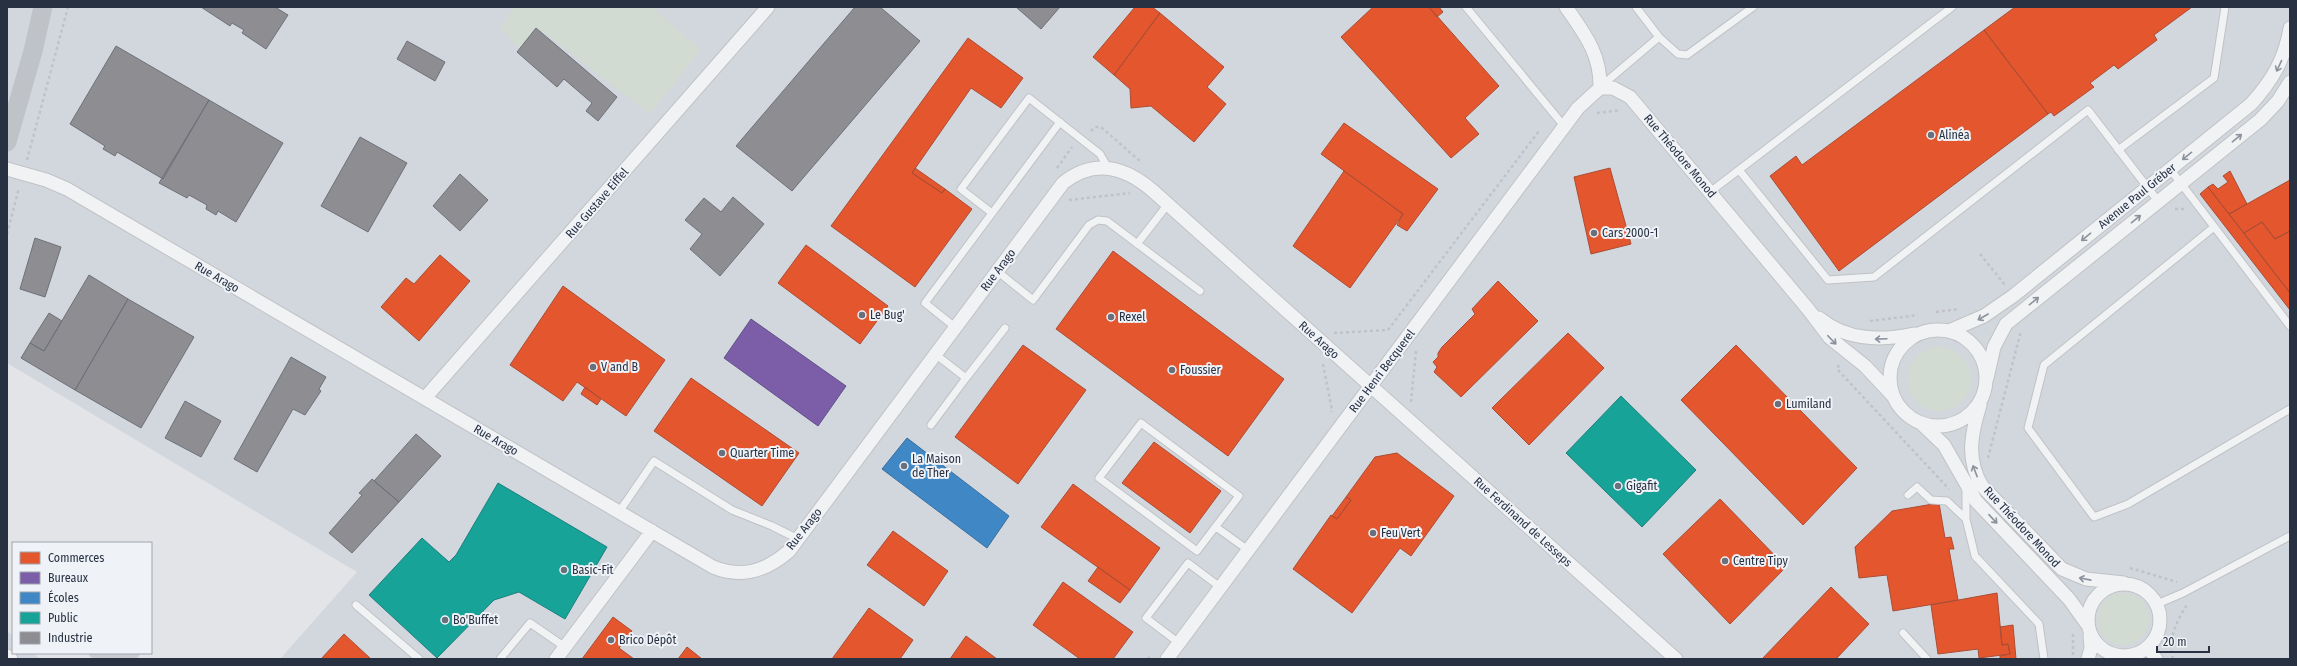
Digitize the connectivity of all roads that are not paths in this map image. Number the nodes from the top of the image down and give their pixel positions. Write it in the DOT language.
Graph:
graph roads {
  1 [pos="39,7"];
  2 [pos="43,7"];
  3 [pos="768,7"];
  4 [pos="1466,7"];
  5 [pos="1566,7"];
  6 [pos="1636,7"];
  7 [pos="1753,7"];
  8 [pos="1952,7"];
  9 [pos="2225,7"];
  10 [pos="2290,28"];
  11 [pos="1659,37"];
  12 [pos="2290,82"];
  13 [pos="1600,88"];
  14 [pos="7,102"];
  15 [pos="1060,122"];
  16 [pos="1564,126"];
  17 [pos="7,142"];
  18 [pos="2118,150"];
  19 [pos="1108,168"];
  20 [pos="7,169"];
  21 [pos="2170,169"];
  22 [pos="1739,170"];
  23 [pos="2181,183"];
  24 [pos="2148,188"];
  25 [pos="1710,192"];
  26 [pos="2158,201"];
  27 [pos="1168,204"];
  28 [pos="992,213"];
  29 [pos="2214,227"];
  30 [pos="1137,244"];
  31 [pos="996,271"];
  32 [pos="1200,291"];
  33 [pos="1808,309"];
  34 [pos="2290,326"];
  35 [pos="955,327"];
  36 [pos="1004,328"];
  37 [pos="1949,330"];
  38 [pos="1920,333"];
  39 [pos="935,354"];
  40 [pos="966,378"];
  41 [pos="1987,378"];
  42 [pos="1371,386"];
  43 [pos="1894,397"];
  44 [pos="425,398"];
  45 [pos="1982,400"];
  46 [pos="2290,408"];
  47 [pos="1920,423"];
  48 [pos="931,425"];
  49 [pos="1966,485"];
  50 [pos="1908,495"];
  51 [pos="619,512"];
  52 [pos="1966,519"];
  53 [pos="1216,527"];
  54 [pos="652,531"];
  55 [pos="2290,536"];
  56 [pos="798,539"];
  57 [pos="1248,550"];
  58 [pos="2124,583"];
  59 [pos="1220,587"];
  60 [pos="2157,604"];
  61 [pos="356,605"];
  62 [pos="2089,629"];
  63 [pos="1903,633"];
  64 [pos="1179,643"];
  65 [pos="565,646"];
  66 [pos="2148,647"];
  67 [pos="7,656"];
  68 [pos="2124,658"];
  69 [pos="10,659"];
  70 [pos="419,659"];
  71 [pos="500,659"];
  72 [pos="556,659"];
  73 [pos="1167,659"];
  74 [pos="1676,659"];
  75 [pos="1928,659"];
  76 [pos="2044,659"];
  77 [pos="2088,659"];
  78 [pos="2156,659"];
  1 -- 14 [label="street"];
  2 -- 17 [label="street"];
  3 -- 44 [label="street, Rue Gustave Eiffel"];
  4 -- 16 [label="lane"];
  5 -- 13 [label="street"];
  6 -- 11 [label="lane"];
  7 -- 11 [label="lane"];
  8 -- 22 [label="lane"];
  9 -- 18 [label="lane"];
  10 -- 21 [label="street, Avenue Paul Gréber, one-way"];
  11 -- 13 [label="lane"];
  23 -- 12 [label="street, Avenue Paul Gréber, one-way"];
  13 -- 16 [label="street, Rue Henri Becquerel"];
  13 -- 25 [label="street, Rue Théodore Monod"];
  15 -- 19 [label="lane"];
  15 -- 28 [label="lane"];
  15 -- 28 [label="lane"];
  16 -- 42 [label="street, Rue Henri Becquerel"];
  18 -- 22 [label="lane"];
  18 -- 24 [label="lane"];
  19 -- 27 [label="street, Rue Arago"];
  19 -- 31 [label="street, Rue Arago"];
  20 -- 44 [label="street, Rue Arago"];
  21 -- 23 [label="lane"];
  21 -- 24 [label="street, Avenue Paul Gréber"];
  22 -- 25 [label="lane"];
  23 -- 26 [label="street, Avenue Paul Gréber"];
  23 -- 29 [label="lane"];
  24 -- 26 [label="lane"];
  24 -- 37 [label="street, Avenue Paul Gréber, one-way"];
  25 -- 33 [label="street, Rue Théodore Monod"];
  41 -- 26 [label="street, Avenue Paul Gréber, one-way"];
  27 -- 30 [label="lane"];
  27 -- 42 [label="street, Rue Arago"];
  28 -- 35 [label="lane"];
  29 -- 34 [label="lane"];
  29 -- 46 [label="lane"];
  30 -- 31 [label="lane"];
  30 -- 32 [label="lane"];
  31 -- 35 [label="street, Rue Arago"];
  38 -- 33 [label="street, Rue Théodore Monod, one-way"];
  33 -- 43 [label="street, Rue Théodore Monod, one-way"];
  35 -- 39 [label="street, Rue Arago"];
  36 -- 40 [label="lane"];
  37 -- 38 [label="street"];
  37 -- 41 [label="street"];
  38 -- 43 [label="street"];
  39 -- 40 [label="lane"];
  39 -- 56 [label="street, Rue Arago"];
  40 -- 48 [label="lane"];
  41 -- 45 [label="street"];
  42 -- 57 [label="street, Rue Henri Becquerel"];
  42 -- 74 [label="street, Rue Ferdinand de Lesseps"];
  43 -- 47 [label="street"];
  44 -- 51 [label="street, Rue Arago"];
  45 -- 47 [label="street"];
  58 -- 45 [label="street, Rue Théodore Monod, one-way"];
  47 -- 49 [label="street, Rue Théodore Monod"];
  49 -- 52 [label="lane"];
  49 -- 62 [label="street, Rue Théodore Monod, one-way"];
  50 -- 52 [label="lane"];
  51 -- 54 [label="street, Rue Arago"];
  51 -- 56 [label="lane"];
  52 -- 76 [label="lane"];
  53 -- 53 [label="lane"];
  53 -- 57 [label="lane"];
  54 -- 56 [label="street, Rue Arago"];
  54 -- 65 [label="street"];
  55 -- 60 [label="lane"];
  57 -- 59 [label="street, Rue Henri Becquerel"];
  58 -- 60 [label="street"];
  58 -- 62 [label="street"];
  59 -- 64 [label="street, Rue Henri Becquerel"];
  59 -- 64 [label="lane"];
  60 -- 66 [label="street"];
  61 -- 70 [label="lane"];
  62 -- 68 [label="street"];
  62 -- 77 [label="street"];
  63 -- 75 [label="lane"];
  64 -- 73 [label="street, Rue Henri Becquerel"];
  65 -- 71 [label="lane"];
  65 -- 72 [label="street"];
  66 -- 68 [label="street"];
  66 -- 78 [label="street"];
  67 -- 69 [label="street"];
}
